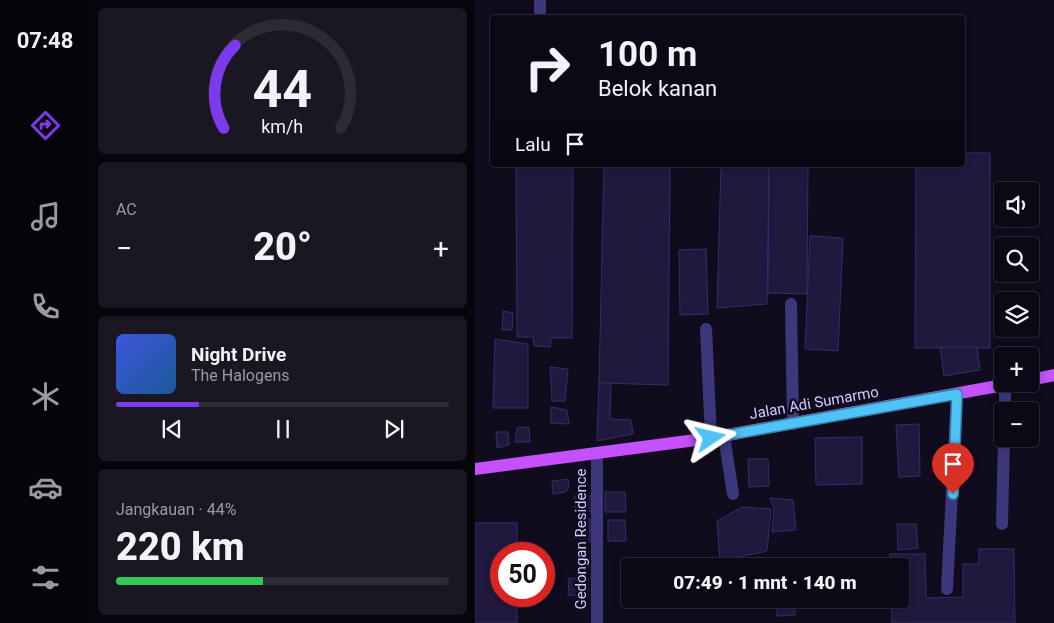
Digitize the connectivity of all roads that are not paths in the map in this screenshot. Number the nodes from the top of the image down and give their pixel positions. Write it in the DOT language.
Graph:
graph roads {
  1 [pos="540,0"];
  2 [pos="540,15"];
  3 [pos="791,304"];
  4 [pos="706,329"];
  5 [pos="1054,375"];
  6 [pos="1039,378"];
  7 [pos="994,387"];
  8 [pos="957,394"];
  9 [pos="793,424"];
  10 [pos="724,436"];
  11 [pos="711,438"];
  12 [pos="1005,447"];
  13 [pos="597,454"];
  14 [pos="475,469"];
  15 [pos="733,494"];
  16 [pos="1002,524"];
  17 [pos="947,589"];
  18 [pos="597,623"];
  1 -- 2 [label="street"];
  3 -- 9 [label="street"];
  4 -- 11 [label="street"];
  5 -- 6 [label="main road"];
  7 -- 8 [label="main road, Jalan Adi Sumarmo"];
  8 -- 9 [label="main road, Jalan Adi Sumarmo"];
  8 -- 17 [label="street"];
  9 -- 10 [label="main road, Jalan Adi Sumarmo"];
  10 -- 11 [label="main road, Jalan Adi Sumarmo"];
  10 -- 15 [label="street"];
  11 -- 13 [label="main road, Jalan Adi Sumarmo"];
  12 -- 16 [label="street"];
  13 -- 14 [label="main road, Jalan Adi Sumarmo"];
  13 -- 18 [label="street, Gedongan Residence"];
}
